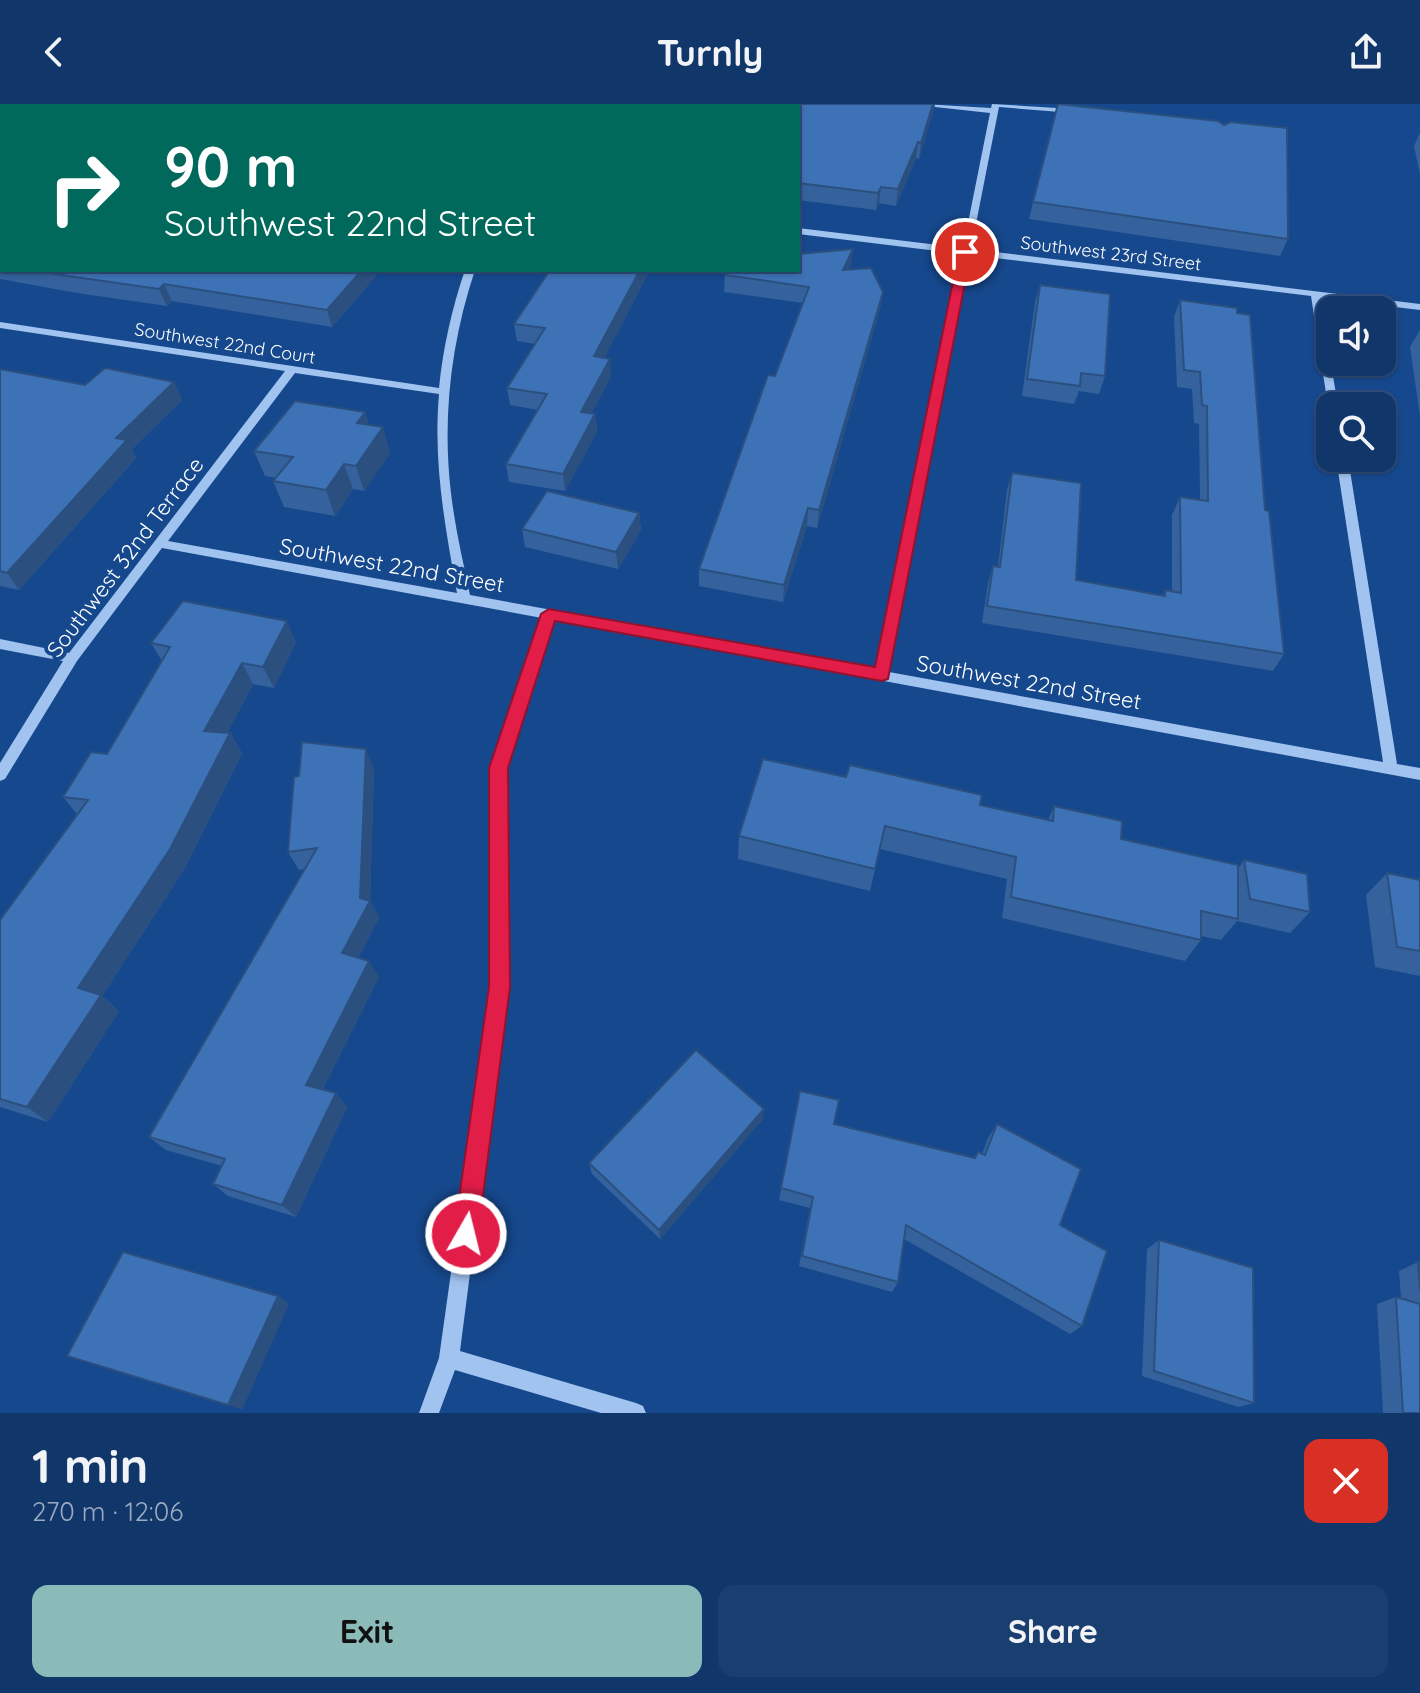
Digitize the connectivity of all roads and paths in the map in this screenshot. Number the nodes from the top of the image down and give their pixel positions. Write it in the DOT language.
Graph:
graph roads {
  1 [pos="926,104"];
  2 [pos="995,108"];
  3 [pos="1080,112"];
  4 [pos="800,231"];
  5 [pos="965,252"];
  6 [pos="469,272"];
  7 [pos="1315,294"];
  8 [pos="1420,307"];
  9 [pos="0,325"];
  10 [pos="292,369"];
  11 [pos="444,392"];
  12 [pos="1331,392"];
  13 [pos="1344,472"];
  14 [pos="159,543"];
  15 [pos="464,599"];
  16 [pos="549,614"];
  17 [pos="0,644"];
  18 [pos="72,658"];
  19 [pos="882,675"];
  20 [pos="1391,769"];
  21 [pos="1420,774"];
  22 [pos="0,775"];
  23 [pos="449,1358"];
  24 [pos="429,1413"];
  25 [pos="636,1413"];
  1 -- 2 [label="street"];
  2 -- 3 [label="street"];
  2 -- 5 [label="street"];
  4 -- 5 [label="street, Southwest 23rd Street"];
  5 -- 7 [label="street, Southwest 23rd Street"];
  5 -- 19 [label="street"];
  6 -- 11 [label="street"];
  7 -- 8 [label="street, Southwest 23rd Street"];
  7 -- 12 [label="street"];
  9 -- 10 [label="street, Southwest 22nd Court"];
  10 -- 11 [label="street, Southwest 22nd Court"];
  10 -- 14 [label="street, Southwest 32nd Terrace"];
  11 -- 15 [label="street"];
  13 -- 20 [label="street"];
  14 -- 15 [label="street, Southwest 22nd Street"];
  14 -- 18 [label="street, Southwest 32nd Terrace"];
  15 -- 16 [label="street, Southwest 22nd Street"];
  16 -- 19 [label="street, Southwest 22nd Street"];
  16 -- 23 [label="street"];
  17 -- 18 [label="street"];
  18 -- 22 [label="street, Southwest 32nd Terrace"];
  19 -- 20 [label="street, Southwest 22nd Street"];
  20 -- 21 [label="street, Southwest 22nd Street"];
  23 -- 24 [label="street"];
  23 -- 25 [label="street"];
}
